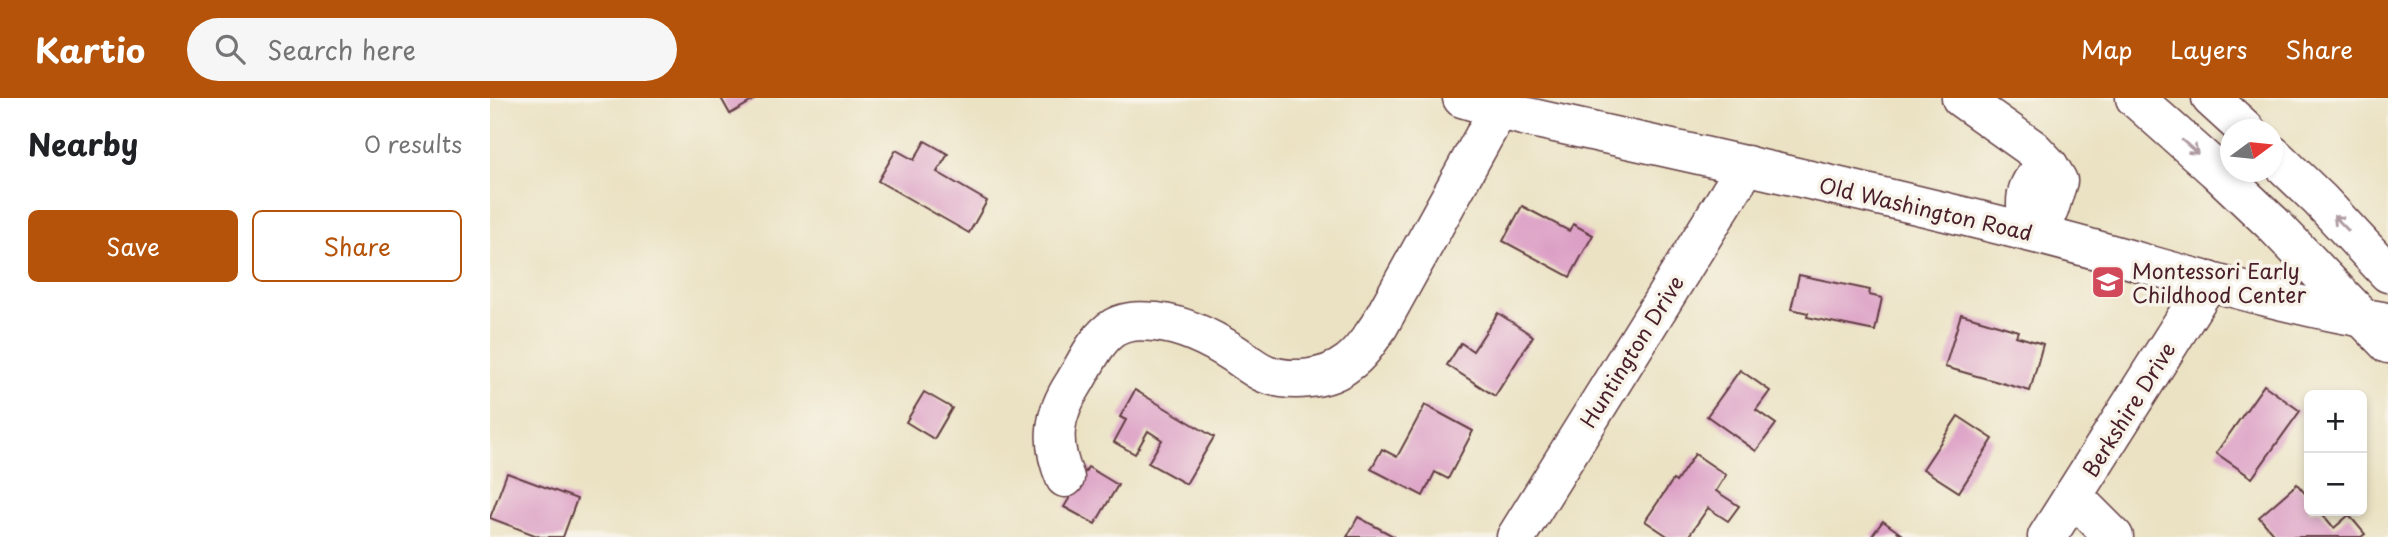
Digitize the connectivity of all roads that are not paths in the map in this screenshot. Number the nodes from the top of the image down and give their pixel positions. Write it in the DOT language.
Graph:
graph roads {
  1 [pos="1462,98"];
  2 [pos="1961,98"];
  3 [pos="2135,98"];
  4 [pos="2211,98"];
  5 [pos="1499,109"];
  6 [pos="2234,119"];
  7 [pos="1747,165"];
  8 [pos="2283,165"];
  9 [pos="2029,232"];
  10 [pos="2388,273"];
  11 [pos="2209,281"];
  12 [pos="2380,328"];
  13 [pos="1065,478"];
  14 [pos="2073,496"];
  15 [pos="1516,537"];
  16 [pos="2047,537"];
  17 [pos="2114,537"];
  1 -- 5 [label="street, Old Washington Road"];
  2 -- 9 [label="street"];
  3 -- 12 [label="street, one-way"];
  4 -- 6 [label="street"];
  5 -- 7 [label="street, Old Washington Road"];
  5 -- 13 [label="street"];
  7 -- 9 [label="street, Old Washington Road"];
  7 -- 15 [label="street, Huntington Drive"];
  10 -- 8 [label="street, one-way"];
  9 -- 11 [label="street, Old Washington Road"];
  11 -- 12 [label="street, Old Washington Road"];
  11 -- 14 [label="street, Berkshire Drive"];
  14 -- 16 [label="street, Berkshire Drive"];
  14 -- 17 [label="street"];
}
